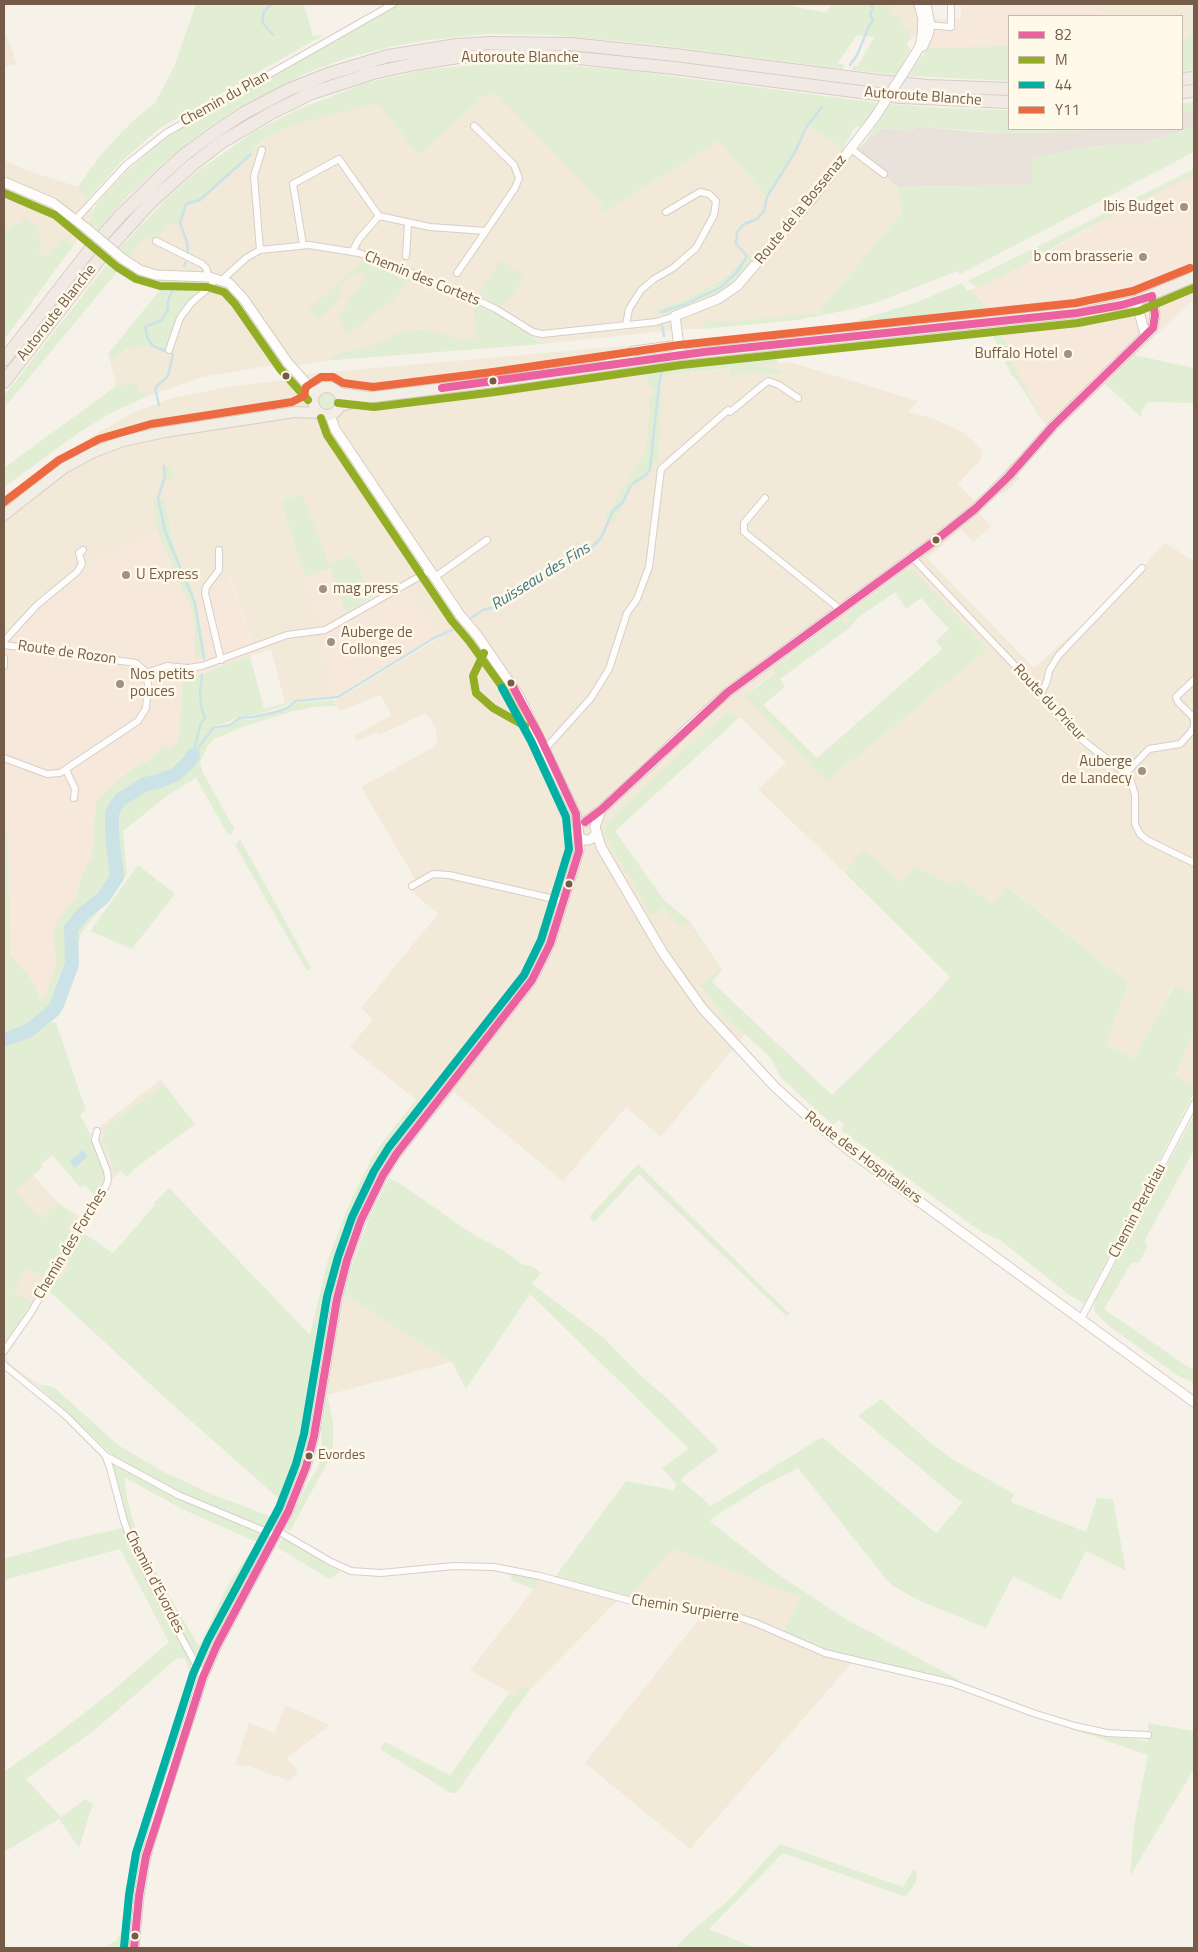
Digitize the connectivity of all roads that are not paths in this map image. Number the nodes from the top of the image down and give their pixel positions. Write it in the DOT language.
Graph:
graph roads {
  1 [pos="394,4"];
  2 [pos="919,4"];
  3 [pos="926,4"];
  4 [pos="951,4"];
  5 [pos="926,25"];
  6 [pos="1008,89"];
  7 [pos="1008,102"];
  8 [pos="474,126"];
  9 [pos="851,149"];
  10 [pos="262,150"];
  11 [pos="884,174"];
  12 [pos="4,182"];
  13 [pos="666,212"];
  14 [pos="379,216"];
  15 [pos="76,219"];
  16 [pos="408,224"];
  17 [pos="486,231"];
  18 [pos="156,241"];
  19 [pos="303,245"];
  20 [pos="260,250"];
  21 [pos="352,252"];
  22 [pos="406,256"];
  23 [pos="457,272"];
  24 [pos="1194,277"];
  25 [pos="215,278"];
  26 [pos="1152,296"];
  27 [pos="1136,301"];
  28 [pos="675,316"];
  29 [pos="626,325"];
  30 [pos="1145,334"];
  31 [pos="169,350"];
  32 [pos="679,350"];
  33 [pos="4,360"];
  34 [pos="606,365"];
  35 [pos="4,382"];
  36 [pos="339,393"];
  37 [pos="373,397"];
  38 [pos="314,398"];
  39 [pos="798,398"];
  40 [pos="341,406"];
  41 [pos="295,412"];
  42 [pos="319,413"];
  43 [pos="330,415"];
  44 [pos="765,498"];
  45 [pos="4,514"];
  46 [pos="487,540"];
  47 [pos="83,550"];
  48 [pos="219,550"];
  49 [pos="912,557"];
  50 [pos="1142,568"];
  51 [pos="433,573"];
  52 [pos="841,610"];
  53 [pos="4,643"];
  54 [pos="4,658"];
  55 [pos="221,660"];
  56 [pos="4,666"];
  57 [pos="146,673"];
  58 [pos="1194,680"];
  59 [pos="1040,694"];
  60 [pos="1194,720"];
  61 [pos="545,749"];
  62 [pos="4,758"];
  63 [pos="66,770"];
  64 [pos="1125,774"];
  65 [pos="74,798"];
  66 [pos="601,810"];
  67 [pos="576,814"];
  68 [pos="585,822"];
  69 [pos="587,834"];
  70 [pos="1194,863"];
  71 [pos="412,886"];
  72 [pos="563,901"];
  73 [pos="1194,1104"];
  74 [pos="97,1131"];
  75 [pos="1081,1319"];
  76 [pos="4,1351"];
  77 [pos="4,1365"];
  78 [pos="1194,1402"];
  79 [pos="105,1455"];
  80 [pos="277,1533"];
  81 [pos="203,1677"];
  82 [pos="1148,1735"];
  83 [pos="134,1948"];
  1 -- 15 [label="street, Chemin du Plan"];
  2 -- 5 [label="street"];
  3 -- 5 [label="street"];
  4 -- 5 [label="street"];
  5 -- 9 [label="street, Route de la Bossenaz, bridge"];
  6 -- 33 [label="highway, Autoroute Blanche"];
  7 -- 35 [label="highway, Autoroute Blanche"];
  8 -- 17 [label="street"];
  9 -- 11 [label="street"];
  9 -- 28 [label="street, Route de la Bossenaz"];
  10 -- 20 [label="street"];
  12 -- 15 [label="street"];
  13 -- 29 [label="street"];
  14 -- 16 [label="street"];
  14 -- 19 [label="street"];
  14 -- 21 [label="street"];
  15 -- 25 [label="street, bridge"];
  16 -- 17 [label="street"];
  16 -- 22 [label="street"];
  17 -- 23 [label="street"];
  18 -- 25 [label="street"];
  19 -- 20 [label="street, Chemin des Cortets"];
  19 -- 21 [label="street, Chemin des Cortets"];
  20 -- 25 [label="street, Chemin des Cortets"];
  21 -- 29 [label="street, Chemin des Cortets"];
  24 -- 26 [label="main road"];
  25 -- 31 [label="street, Chemin des Cortets"];
  25 -- 38 [label="street"];
  26 -- 27 [label="main road"];
  26 -- 30 [label="street"];
  27 -- 30 [label="street"];
  27 -- 32 [label="main road"];
  28 -- 29 [label="street, Chemin des Cortets"];
  28 -- 32 [label="street"];
  30 -- 49 [label="street"];
  32 -- 34 [label="main road"];
  32 -- 34 [label="street"];
  34 -- 37 [label="main road"];
  36 -- 37 [label="main road"];
  36 -- 38 [label="main road"];
  36 -- 40 [label="main road"];
  37 -- 40 [label="main road"];
  38 -- 41 [label="main road"];
  38 -- 42 [label="main road"];
  39 -- 61 [label="street"];
  40 -- 43 [label="main road"];
  41 -- 42 [label="main road"];
  41 -- 45 [label="main road"];
  42 -- 43 [label="main road"];
  43 -- 51 [label="street"];
  44 -- 52 [label="street"];
  46 -- 51 [label="street"];
  47 -- 53 [label="street"];
  48 -- 55 [label="street"];
  49 -- 52 [label="street"];
  49 -- 59 [label="street, Route du Prieur"];
  50 -- 59 [label="street"];
  51 -- 55 [label="street"];
  51 -- 61 [label="street"];
  52 -- 66 [label="street"];
  53 -- 57 [label="street, Route de Rozon"];
  54 -- 56 [label="street"];
  55 -- 57 [label="street"];
  57 -- 63 [label="street"];
  58 -- 60 [label="street"];
  59 -- 64 [label="street, Route du Prieur"];
  60 -- 64 [label="street"];
  61 -- 67 [label="street"];
  62 -- 63 [label="street"];
  63 -- 65 [label="street"];
  64 -- 70 [label="street, Route du Prieur"];
  66 -- 68 [label="street"];
  66 -- 69 [label="street"];
  67 -- 68 [label="street"];
  67 -- 69 [label="street"];
  68 -- 69 [label="street"];
  69 -- 72 [label="street"];
  69 -- 75 [label="street, Route des Hospitaliers"];
  71 -- 72 [label="street"];
  72 -- 80 [label="street"];
  73 -- 75 [label="street, Chemin Perdriau"];
  74 -- 76 [label="street, Chemin des Forches"];
  75 -- 78 [label="street, Route des Hospitaliers"];
  77 -- 79 [label="street, Chemin d'Evordes"];
  79 -- 80 [label="street, Chemin d'Evordes"];
  79 -- 81 [label="street, Chemin d'Evordes"];
  80 -- 81 [label="street"];
  80 -- 82 [label="street, Chemin Surpierre"];
  81 -- 83 [label="street"];
}
